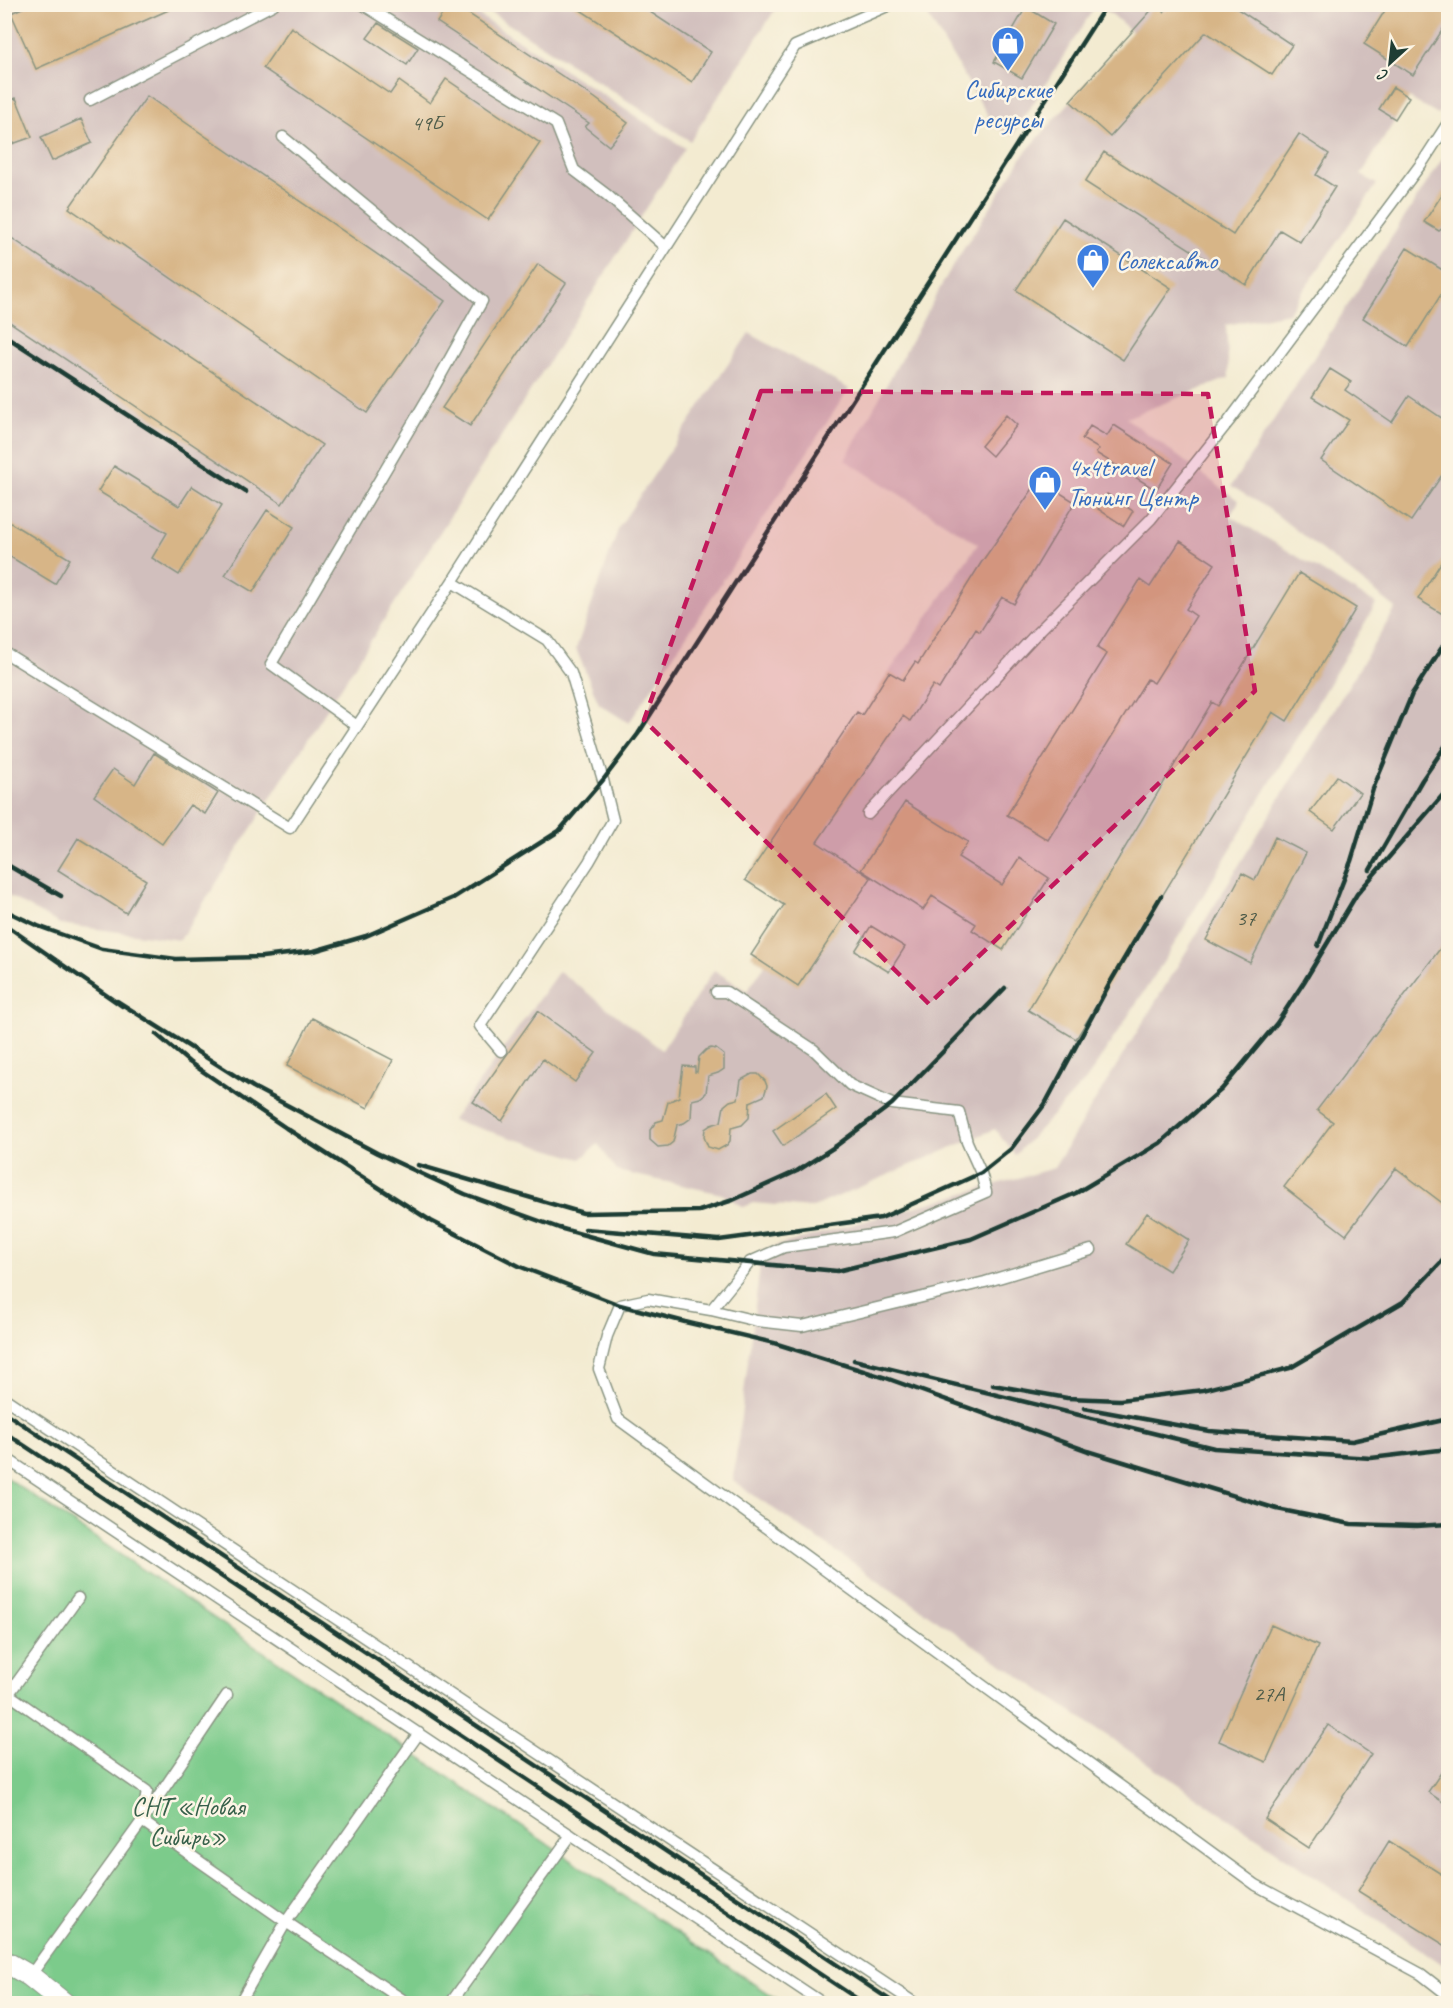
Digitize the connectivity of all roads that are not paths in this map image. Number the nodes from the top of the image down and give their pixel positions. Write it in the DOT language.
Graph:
graph roads {
  1 [pos="274,4"];
  2 [pos="362,4"];
  3 [pos="892,4"];
  4 [pos="90,100"];
  5 [pos="1449,123"];
  6 [pos="283,137"];
  7 [pos="666,247"];
  8 [pos="452,582"];
  9 [pos="4,652"];
  10 [pos="357,726"];
  11 [pos="868,814"];
  12 [pos="716,992"];
  13 [pos="501,1051"];
  14 [pos="1091,1250"];
  15 [pos="711,1310"];
  16 [pos="4,1398"];
  17 [pos="4,1457"];
  18 [pos="78,1598"];
  19 [pos="6,1695"];
  20 [pos="228,1695"];
  21 [pos="419,1733"];
  22 [pos="142,1821"];
  23 [pos="571,1835"];
  24 [pos="286,1922"];
  25 [pos="4,1961"];
  26 [pos="30,1976"];
  27 [pos="1449,1995"];
  28 [pos="65,2004"];
  29 [pos="239,2004"];
  30 [pos="409,2004"];
  31 [pos="450,2004"];
  32 [pos="824,2004"];
  33 [pos="916,2004"];
  1 -- 4 [label="lane"];
  2 -- 7 [label="lane"];
  3 -- 7 [label="lane"];
  5 -- 11 [label="lane"];
  6 -- 10 [label="lane"];
  7 -- 8 [label="lane"];
  8 -- 10 [label="lane"];
  8 -- 13 [label="lane"];
  9 -- 10 [label="lane"];
  12 -- 15 [label="lane"];
  14 -- 15 [label="lane"];
  15 -- 27 [label="lane"];
  16 -- 33 [label="lane"];
  17 -- 21 [label="lane"];
  18 -- 19 [label="lane"];
  19 -- 22 [label="lane"];
  20 -- 22 [label="lane"];
  21 -- 23 [label="lane"];
  21 -- 24 [label="lane"];
  22 -- 24 [label="lane"];
  22 -- 26 [label="lane"];
  23 -- 31 [label="lane"];
  23 -- 32 [label="lane"];
  24 -- 29 [label="lane"];
  24 -- 30 [label="lane"];
  25 -- 26 [label="street"];
  26 -- 28 [label="street"];
}
